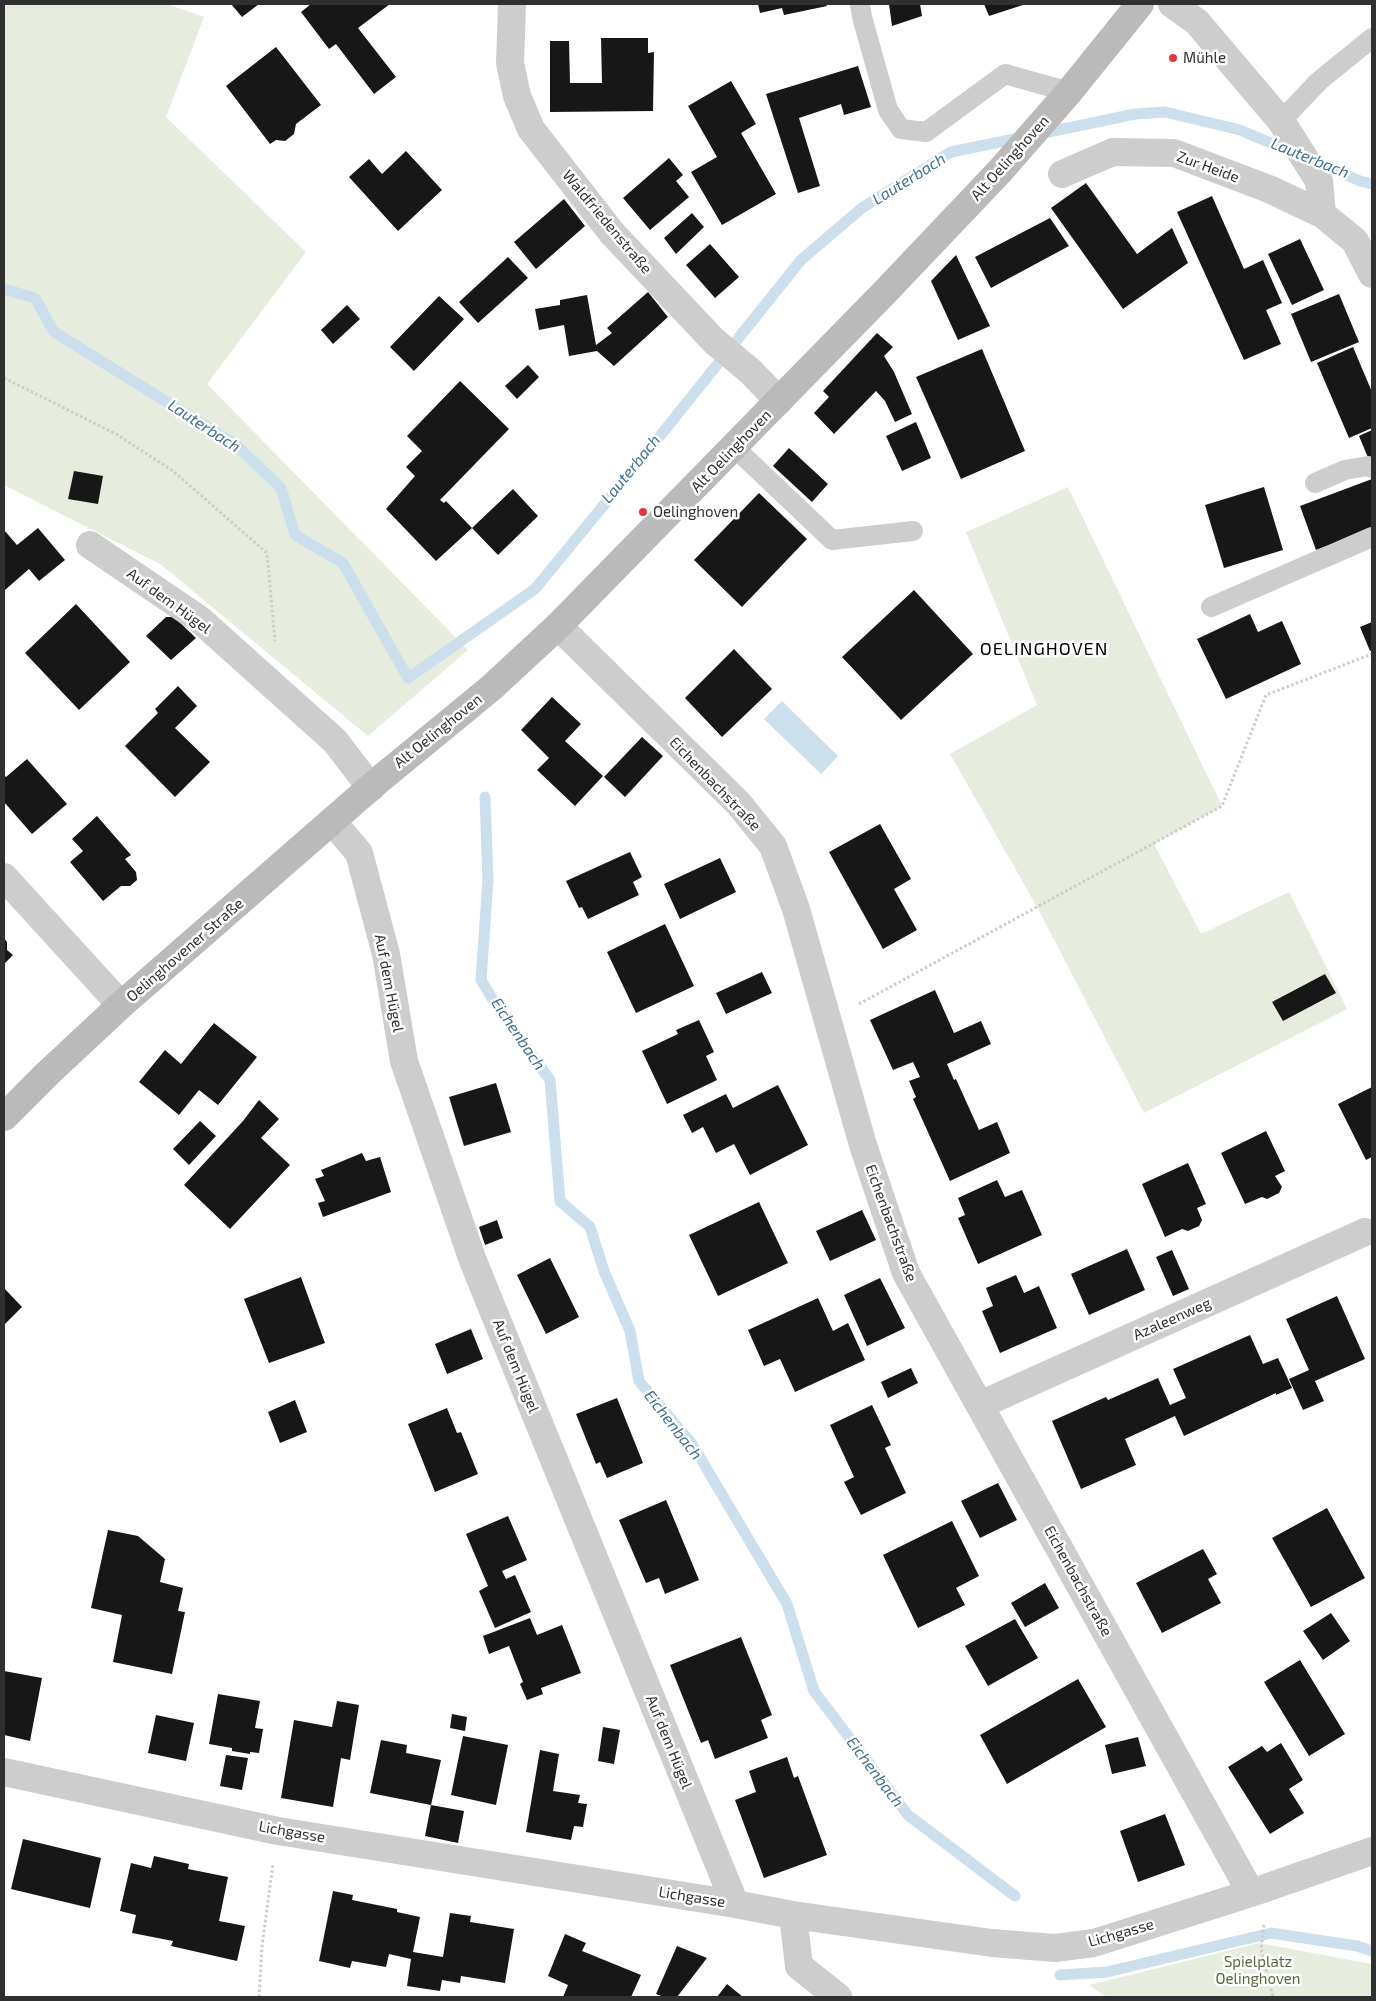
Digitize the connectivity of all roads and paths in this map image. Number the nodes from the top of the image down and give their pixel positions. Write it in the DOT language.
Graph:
graph roads {
  1 [pos="512,4"];
  2 [pos="860,4"];
  3 [pos="1140,4"];
  4 [pos="1172,4"];
  5 [pos="1372,38"];
  6 [pos="1069,92"];
  7 [pos="1281,121"];
  8 [pos="1062,174"];
  9 [pos="1322,214"];
  10 [pos="1364,237"];
  11 [pos="1372,274"];
  12 [pos="4,378"];
  13 [pos="779,401"];
  14 [pos="734,447"];
  15 [pos="1372,468"];
  16 [pos="1315,483"];
  17 [pos="913,531"];
  18 [pos="1372,537"];
  19 [pos="90,545"];
  20 [pos="1212,607"];
  21 [pos="558,626"];
  22 [pos="1372,654"];
  23 [pos="280,691"];
  24 [pos="371,788"];
  25 [pos="332,821"];
  26 [pos="4,877"];
  27 [pos="121,1005"];
  28 [pos="828,1020"];
  29 [pos="4,1117"];
  30 [pos="1365,1232"];
  31 [pos="980,1405"];
  32 [pos="4,1772"];
  33 [pos="278,1831"];
  34 [pos="1372,1851"];
  35 [pos="1251,1893"];
  36 [pos="734,1904"];
  37 [pos="793,1915"];
  38 [pos="1265,1918"];
  39 [pos="259,1997"];
  40 [pos="838,1997"];
  41 [pos="1273,1997"];
  1 -- 13 [label="street, Waldfriedenstraße"];
  2 -- 6 [label="lane"];
  3 -- 6 [label="main road, Alt Oelinghoven"];
  4 -- 7 [label="street"];
  5 -- 7 [label="lane"];
  6 -- 13 [label="main road, Alt Oelinghoven"];
  7 -- 9 [label="street"];
  8 -- 9 [label="street, Zur Heide"];
  9 -- 10 [label="street, Zur Heide"];
  10 -- 11 [label="street, Zur Heide"];
  12 -- 23 [label="path"];
  13 -- 14 [label="main road, Alt Oelinghoven"];
  14 -- 17 [label="lane"];
  14 -- 21 [label="main road, Alt Oelinghoven"];
  15 -- 16 [label="lane"];
  18 -- 20 [label="lane"];
  19 -- 23 [label="street, Auf dem Hügel"];
  21 -- 24 [label="main road, Alt Oelinghoven"];
  21 -- 28 [label="street, Eichenbachstraße"];
  22 -- 28 [label="path"];
  23 -- 24 [label="street, Auf dem Hügel"];
  24 -- 25 [label="main road, Oelinghovener Straße"];
  25 -- 27 [label="main road, Oelinghovener Straße"];
  25 -- 36 [label="street, Auf dem Hügel"];
  26 -- 27 [label="street"];
  27 -- 29 [label="main road, Oelinghovener Straße"];
  28 -- 31 [label="street, Eichenbachstraße"];
  30 -- 31 [label="street, Azaleenweg"];
  31 -- 35 [label="street, Eichenbachstraße"];
  32 -- 33 [label="street, Lichgasse"];
  33 -- 36 [label="street, Lichgasse"];
  33 -- 39 [label="path"];
  34 -- 35 [label="street, Lichgasse"];
  35 -- 37 [label="street, Lichgasse"];
  36 -- 37 [label="street, Lichgasse"];
  37 -- 40 [label="street"];
  38 -- 41 [label="path"];
}
